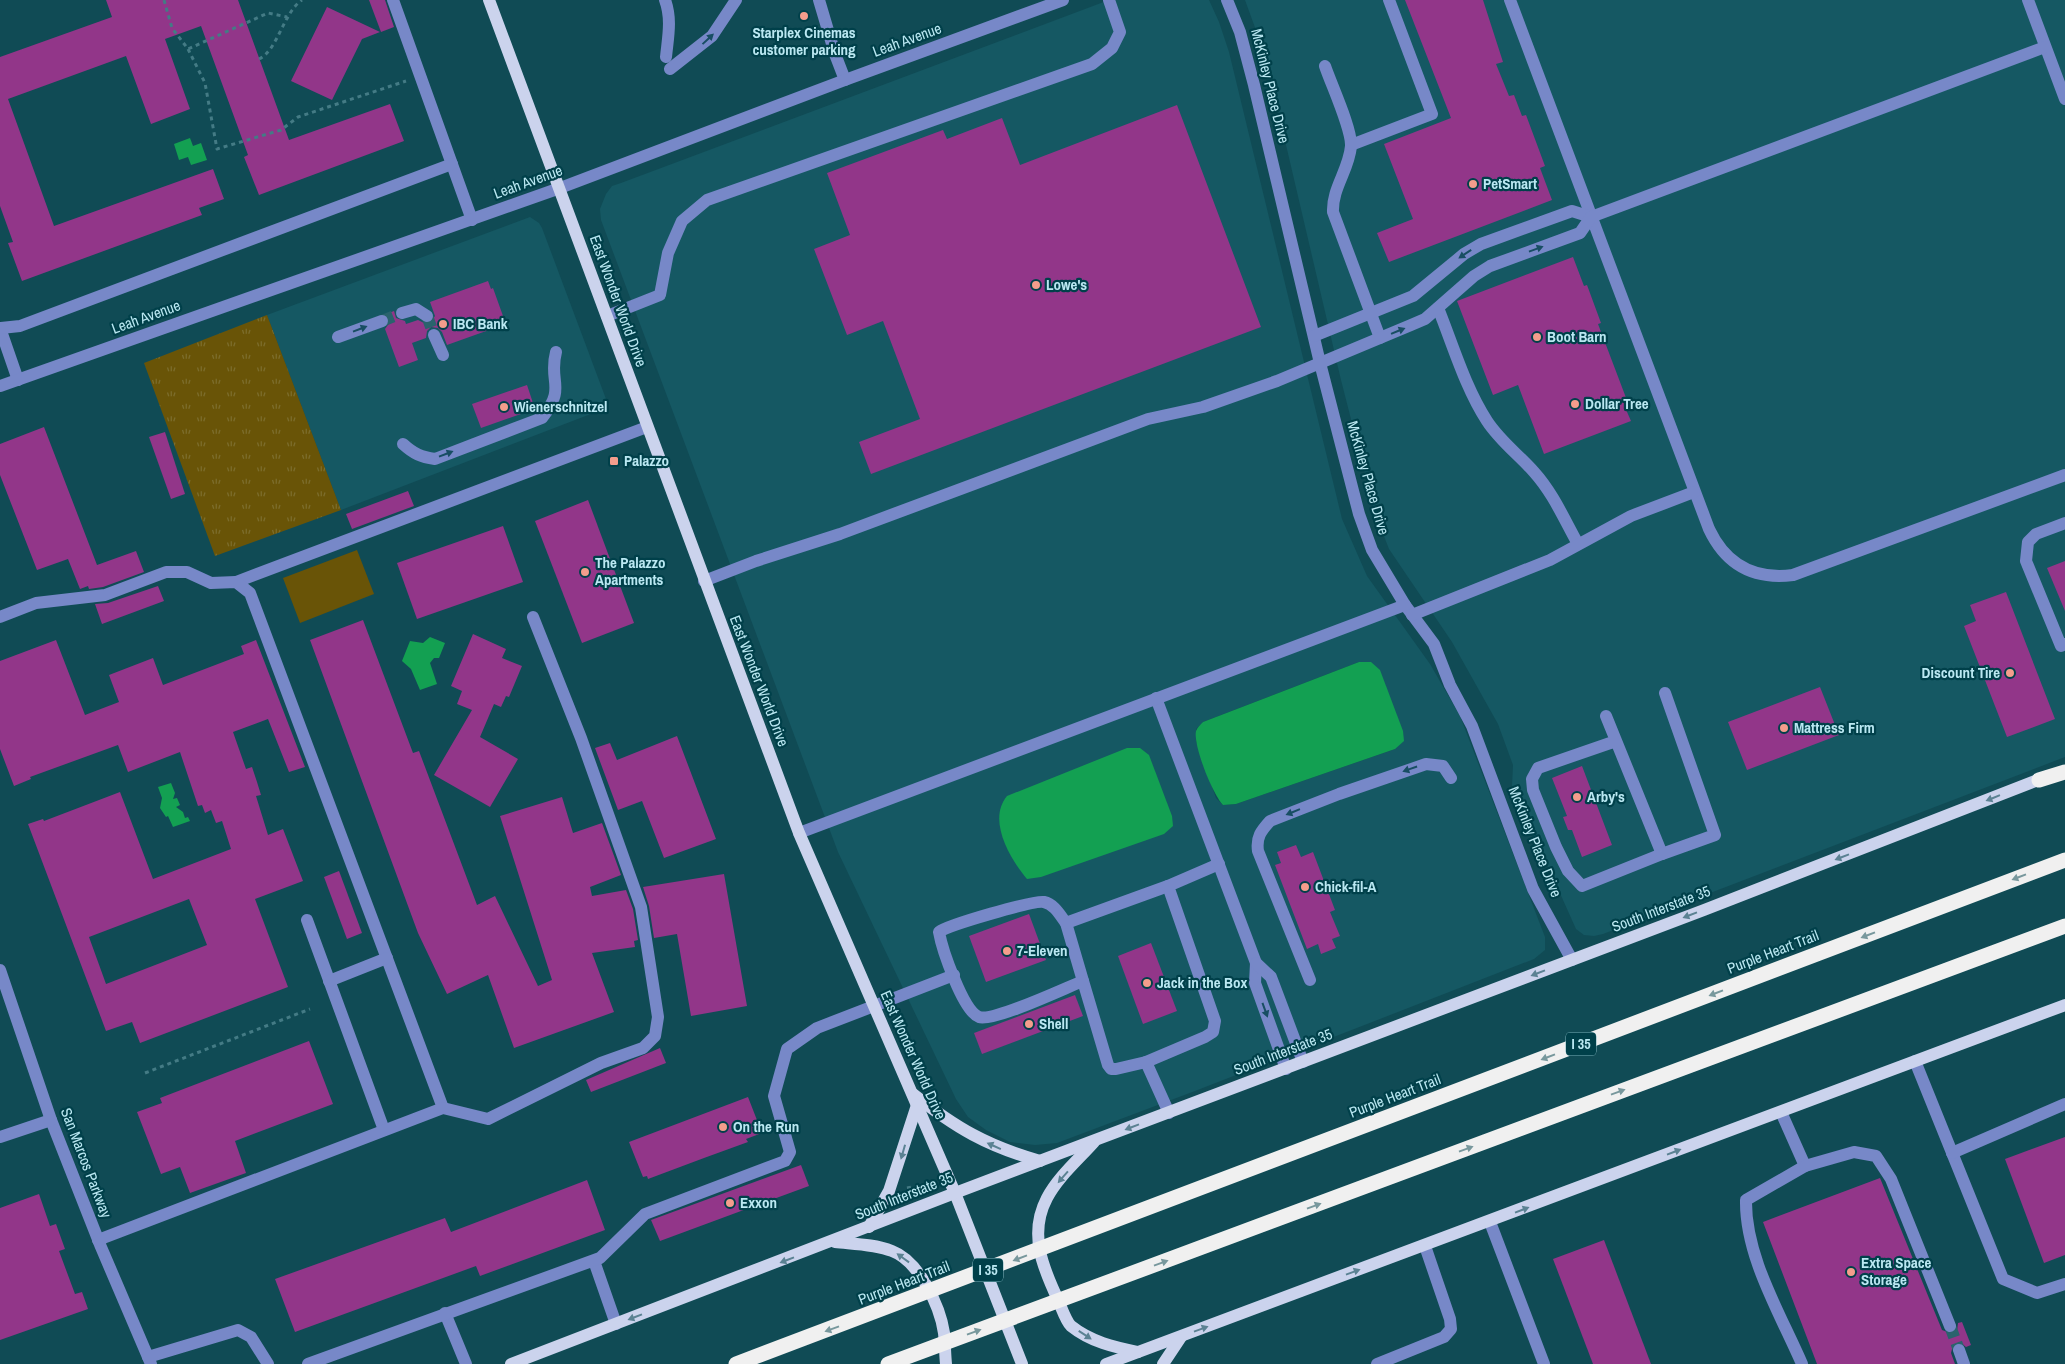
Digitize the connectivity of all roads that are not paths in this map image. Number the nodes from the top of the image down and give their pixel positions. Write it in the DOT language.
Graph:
graph roads {
  1 [pos="393,0"];
  2 [pos="489,0"];
  3 [pos="665,0"];
  4 [pos="736,0"];
  5 [pos="819,0"];
  6 [pos="1063,0"];
  7 [pos="1109,0"];
  8 [pos="1227,0"];
  9 [pos="1389,0"];
  10 [pos="1510,0"];
  11 [pos="2028,0"];
  12 [pos="2046,47"];
  13 [pos="1324,66"];
  14 [pos="845,80"];
  15 [pos="2065,99"];
  16 [pos="1351,145"];
  17 [pos="452,164"];
  18 [pos="560,188"];
  19 [pos="1592,217"];
  20 [pos="472,220"];
  21 [pos="1438,308"];
  22 [pos="402,313"];
  23 [pos="1371,314"];
  24 [pos="427,316"];
  25 [pos="607,316"];
  26 [pos="382,321"];
  27 [pos="0,328"];
  28 [pos="434,335"];
  29 [pos="1314,336"];
  30 [pos="338,337"];
  31 [pos="1380,338"];
  32 [pos="556,352"];
  33 [pos="443,354"];
  34 [pos="1320,363"];
  35 [pos="18,380"];
  36 [pos="0,386"];
  37 [pos="647,428"];
  38 [pos="403,444"];
  39 [pos="2065,475"];
  40 [pos="1694,492"];
  41 [pos="2065,523"];
  42 [pos="1578,544"];
  43 [pos="704,581"];
  44 [pos="236,582"];
  45 [pos="1409,610"];
  46 [pos="0,617"];
  47 [pos="533,617"];
  48 [pos="2064,648"];
  49 [pos="1666,693"];
  50 [pos="1156,698"];
  51 [pos="1606,716"];
  52 [pos="1616,741"];
  53 [pos="2065,771"];
  54 [pos="1451,778"];
  55 [pos="2039,780"];
  56 [pos="799,833"];
  57 [pos="1662,854"];
  58 [pos="2065,860"];
  59 [pos="1219,864"];
  60 [pos="1168,886"];
  61 [pos="306,920"];
  62 [pos="1066,923"];
  63 [pos="2065,926"];
  64 [pos="387,958"];
  65 [pos="1572,960"];
  66 [pos="1256,963"];
  67 [pos="0,970"];
  68 [pos="954,975"];
  69 [pos="1310,980"];
  70 [pos="329,981"];
  71 [pos="1083,981"];
  72 [pos="2065,1005"];
  73 [pos="874,1007"];
  74 [pos="1915,1061"];
  75 [pos="1146,1062"];
  76 [pos="1303,1062"];
  77 [pos="1286,1069"];
  78 [pos="911,1093"];
  79 [pos="2065,1104"];
  80 [pos="917,1105"];
  81 [pos="443,1108"];
  82 [pos="1781,1112"];
  83 [pos="1168,1113"];
  84 [pos="51,1120"];
  85 [pos="384,1130"];
  86 [pos="1,1135"];
  87 [pos="1095,1140"];
  88 [pos="1952,1153"];
  89 [pos="1040,1161"];
  90 [pos="1805,1166"];
  91 [pos="955,1193"];
  92 [pos="1490,1222"];
  93 [pos="869,1227"];
  94 [pos="98,1240"];
  95 [pos="832,1242"];
  96 [pos="1426,1246"];
  97 [pos="594,1261"];
  98 [pos="2065,1284"];
  99 [pos="445,1313"];
  100 [pos="616,1324"];
  101 [pos="1950,1326"];
  102 [pos="1181,1337"];
  103 [pos="1959,1350"];
  104 [pos="1138,1352"];
  105 [pos="149,1361"];
  106 [pos="892,1363"];
  107 [pos="268,1364"];
  108 [pos="308,1364"];
  109 [pos="466,1364"];
  110 [pos="511,1364"];
  111 [pos="736,1364"];
  112 [pos="946,1364"];
  113 [pos="1022,1364"];
  114 [pos="1106,1364"];
  115 [pos="1163,1364"];
  116 [pos="1377,1364"];
  117 [pos="1544,1364"];
  118 [pos="1802,1364"];
  119 [pos="1964,1364"];
  1 -- 17 [label="street"];
  2 -- 18 [label="main road, East Wonder World Drive"];
  3 -- 4 [label="street, one-way"];
  5 -- 14 [label="street"];
  6 -- 14 [label="street, Leah Avenue"];
  7 -- 25 [label="street"];
  8 -- 29 [label="street, McKinley Place Drive"];
  9 -- 16 [label="street"];
  10 -- 19 [label="street"];
  11 -- 12 [label="street"];
  12 -- 15 [label="street"];
  12 -- 19 [label="street"];
  13 -- 16 [label="street"];
  14 -- 18 [label="street, Leah Avenue"];
  16 -- 23 [label="street"];
  17 -- 20 [label="street"];
  17 -- 27 [label="street"];
  18 -- 20 [label="street, Leah Avenue"];
  18 -- 25 [label="main road, East Wonder World Drive"];
  21 -- 19 [label="street, one-way"];
  19 -- 23 [label="street, one-way"];
  19 -- 40 [label="street"];
  20 -- 35 [label="street, Leah Avenue"];
  31 -- 21 [label="street, one-way"];
  21 -- 42 [label="street"];
  22 -- 24 [label="street"];
  23 -- 29 [label="street"];
  23 -- 31 [label="street"];
  25 -- 37 [label="main road, East Wonder World Drive"];
  30 -- 26 [label="street, one-way"];
  27 -- 35 [label="street"];
  28 -- 33 [label="street"];
  29 -- 34 [label="street, McKinley Place Drive"];
  31 -- 34 [label="street"];
  38 -- 32 [label="street, one-way"];
  34 -- 43 [label="street"];
  34 -- 45 [label="street, McKinley Place Drive"];
  35 -- 36 [label="street, Leah Avenue"];
  37 -- 43 [label="main road, East Wonder World Drive"];
  37 -- 44 [label="street"];
  39 -- 40 [label="street"];
  40 -- 42 [label="street"];
  41 -- 48 [label="street"];
  42 -- 45 [label="street"];
  43 -- 56 [label="main road, East Wonder World Drive"];
  44 -- 46 [label="street"];
  44 -- 64 [label="street"];
  45 -- 50 [label="street"];
  45 -- 65 [label="street, McKinley Place Drive"];
  47 -- 81 [label="street"];
  49 -- 57 [label="street"];
  50 -- 56 [label="street"];
  50 -- 59 [label="street"];
  51 -- 52 [label="street"];
  52 -- 57 [label="street"];
  52 -- 57 [label="street"];
  53 -- 55 [label="highway"];
  54 -- 69 [label="street, one-way"];
  55 -- 65 [label="main road, South Interstate 35, one-way"];
  56 -- 73 [label="main road, East Wonder World Drive"];
  58 -- 111 [label="highway, Purple Heart Trail / I 35, one-way"];
  59 -- 60 [label="street"];
  59 -- 66 [label="street"];
  60 -- 62 [label="street"];
  60 -- 75 [label="street"];
  61 -- 70 [label="street"];
  62 -- 68 [label="street"];
  62 -- 71 [label="street"];
  106 -- 63 [label="highway, one-way"];
  64 -- 70 [label="street"];
  64 -- 81 [label="street"];
  65 -- 76 [label="main road, South Interstate 35, one-way"];
  66 -- 76 [label="street"];
  66 -- 77 [label="street, one-way"];
  67 -- 84 [label="street, San Marcos Parkway"];
  68 -- 71 [label="street"];
  68 -- 73 [label="street"];
  70 -- 85 [label="street"];
  71 -- 75 [label="street"];
  72 -- 74 [label="main road"];
  73 -- 78 [label="main road, East Wonder World Drive"];
  73 -- 97 [label="street"];
  74 -- 82 [label="main road"];
  74 -- 88 [label="street"];
  75 -- 83 [label="street"];
  76 -- 77 [label="main road, South Interstate 35"];
  77 -- 83 [label="main road, South Interstate 35"];
  78 -- 80 [label="main road, East Wonder World Drive"];
  89 -- 78 [label="main road, one-way"];
  79 -- 88 [label="street"];
  80 -- 91 [label="main road, East Wonder World Drive"];
  80 -- 93 [label="main road, one-way"];
  81 -- 85 [label="street"];
  82 -- 90 [label="street"];
  92 -- 82 [label="main road, one-way"];
  83 -- 87 [label="main road, South Interstate 35, one-way"];
  84 -- 86 [label="street"];
  84 -- 94 [label="street, San Marcos Parkway"];
  85 -- 94 [label="street"];
  87 -- 89 [label="main road, South Interstate 35"];
  87 -- 104 [label="main road, one-way"];
  88 -- 98 [label="street"];
  89 -- 91 [label="main road, South Interstate 35"];
  90 -- 101 [label="street"];
  90 -- 118 [label="street"];
  91 -- 93 [label="main road, South Interstate 35"];
  91 -- 113 [label="main road, East Wonder World Drive"];
  92 -- 96 [label="main road"];
  92 -- 117 [label="street"];
  93 -- 95 [label="main road, South Interstate 35"];
  94 -- 105 [label="street, San Marcos Parkway"];
  95 -- 100 [label="main road, South Interstate 35, one-way"];
  112 -- 95 [label="main road, one-way"];
  102 -- 96 [label="main road, one-way"];
  96 -- 116 [label="street"];
  97 -- 99 [label="street"];
  97 -- 100 [label="street"];
  99 -- 108 [label="street"];
  99 -- 109 [label="street"];
  100 -- 110 [label="main road, South Interstate 35"];
  102 -- 104 [label="main road"];
  102 -- 115 [label="main road"];
  103 -- 119 [label="street"];
  104 -- 114 [label="main road"];
  105 -- 107 [label="street"];
}
